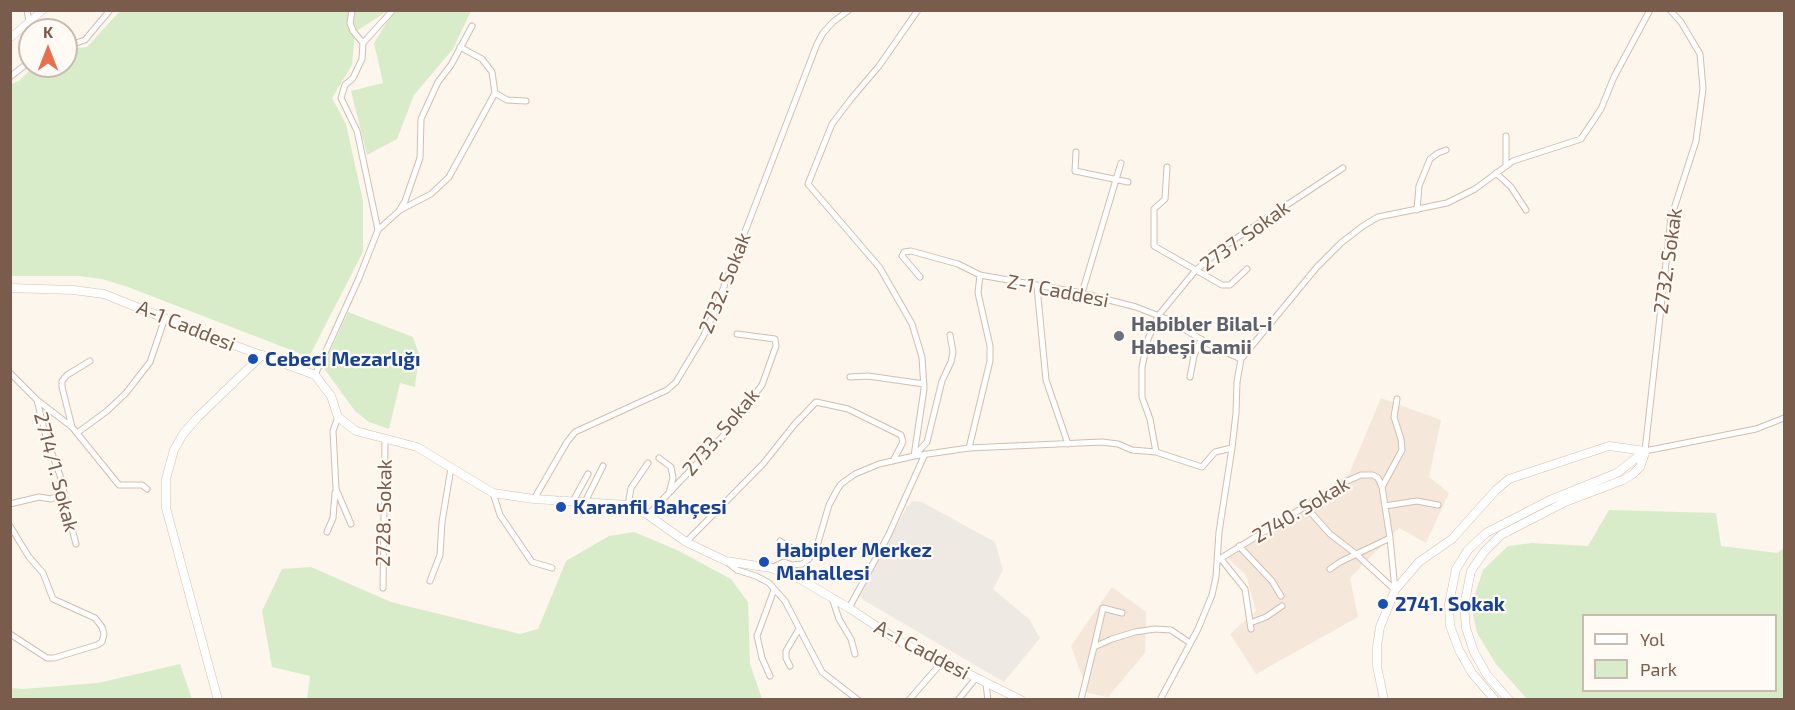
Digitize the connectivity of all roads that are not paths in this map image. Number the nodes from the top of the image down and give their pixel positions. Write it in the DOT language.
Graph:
graph roads {
  1 [pos="110,10"];
  2 [pos="352,10"];
  3 [pos="393,10"];
  4 [pos="849,10"];
  5 [pos="918,10"];
  6 [pos="1650,10"];
  7 [pos="1670,10"];
  8 [pos="472,26"];
  9 [pos="78,42"];
  10 [pos="363,43"];
  11 [pos="460,47"];
  12 [pos="495,93"];
  13 [pos="526,101"];
  14 [pos="1506,136"];
  15 [pos="1446,150"];
  16 [pos="1076,152"];
  17 [pos="1121,163"];
  18 [pos="1506,166"];
  19 [pos="1167,167"];
  20 [pos="1343,168"];
  21 [pos="1496,173"];
  22 [pos="1116,179"];
  23 [pos="1128,182"];
  24 [pos="1418,210"];
  25 [pos="1526,210"];
  26 [pos="399,211"];
  27 [pos="378,230"];
  28 [pos="1247,269"];
  29 [pos="1195,271"];
  30 [pos="980,276"];
  31 [pos="920,277"];
  32 [pos="1037,287"];
  33 [pos="10,288"];
  34 [pos="1082,293"];
  35 [pos="1158,316"];
  36 [pos="165,318"];
  37 [pos="737,334"];
  38 [pos="950,335"];
  39 [pos="1201,339"];
  40 [pos="262,356"];
  41 [pos="1241,359"];
  42 [pos="90,361"];
  43 [pos="10,374"];
  44 [pos="315,375"];
  45 [pos="850,377"];
  46 [pos="1190,377"];
  47 [pos="924,384"];
  48 [pos="1397,399"];
  49 [pos="37,400"];
  50 [pos="338,417"];
  51 [pos="1785,418"];
  52 [pos="72,427"];
  53 [pos="77,433"];
  54 [pos="384,439"];
  55 [pos="1068,444"];
  56 [pos="969,448"];
  57 [pos="1232,448"];
  58 [pos="1645,451"];
  59 [pos="1156,452"];
  60 [pos="925,454"];
  61 [pos="914,456"];
  62 [pos="659,458"];
  63 [pos="892,461"];
  64 [pos="648,463"];
  65 [pos="603,466"];
  66 [pos="451,468"];
  67 [pos="588,474"];
  68 [pos="1382,487"];
  69 [pos="147,489"];
  70 [pos="336,489"];
  71 [pos="63,492"];
  72 [pos="493,493"];
  73 [pos="668,494"];
  74 [pos="534,499"];
  75 [pos="573,501"];
  76 [pos="585,502"];
  77 [pos="10,504"];
  78 [pos="628,505"];
  79 [pos="1438,505"];
  80 [pos="1305,506"];
  81 [pos="1385,506"];
  82 [pos="648,516"];
  83 [pos="351,524"];
  84 [pos="10,526"];
  85 [pos="327,532"];
  86 [pos="1390,538"];
  87 [pos="780,541"];
  88 [pos="686,542"];
  89 [pos="76,544"];
  90 [pos="1239,546"];
  91 [pos="1356,554"];
  92 [pos="809,559"];
  93 [pos="1219,560"];
  94 [pos="726,561"];
  95 [pos="552,568"];
  96 [pos="771,568"];
  97 [pos="1330,569"];
  98 [pos="430,581"];
  99 [pos="382,588"];
  100 [pos="774,590"];
  101 [pos="1395,590"];
  102 [pos="1281,596"];
  103 [pos="832,598"];
  104 [pos="1282,606"];
  105 [pos="849,608"];
  106 [pos="1122,613"];
  107 [pos="799,629"];
  108 [pos="10,634"];
  109 [pos="1190,643"];
  110 [pos="1094,647"];
  111 [pos="855,654"];
  112 [pos="943,661"];
  113 [pos="790,666"];
  114 [pos="770,676"];
  115 [pos="976,678"];
  116 [pos="986,684"];
  117 [pos="218,699"];
  118 [pos="858,699"];
  119 [pos="909,699"];
  120 [pos="958,699"];
  121 [pos="988,699"];
  122 [pos="1021,699"];
  123 [pos="1081,699"];
  124 [pos="1160,699"];
  125 [pos="1384,699"];
  126 [pos="1495,699"];
  127 [pos="1509,699"];
  1 -- 9 [label="street"];
  2 -- 10 [label="street"];
  3 -- 10 [label="street"];
  4 -- 74 [label="street, 2732. Sokak"];
  5 -- 47 [label="street"];
  6 -- 18 [label="street"];
  7 -- 58 [label="street, 2732. Sokak"];
  8 -- 11 [label="street"];
  10 -- 27 [label="street"];
  11 -- 12 [label="street"];
  11 -- 26 [label="street"];
  12 -- 13 [label="street"];
  12 -- 26 [label="street"];
  14 -- 18 [label="street"];
  15 -- 24 [label="street"];
  16 -- 22 [label="street"];
  17 -- 22 [label="street"];
  18 -- 21 [label="street"];
  19 -- 29 [label="street"];
  20 -- 29 [label="street, 2737. Sokak"];
  21 -- 24 [label="street"];
  21 -- 25 [label="street"];
  22 -- 23 [label="street"];
  22 -- 34 [label="street"];
  24 -- 41 [label="street"];
  26 -- 27 [label="street"];
  27 -- 44 [label="street"];
  28 -- 29 [label="street"];
  29 -- 35 [label="street, 2737. Sokak"];
  30 -- 31 [label="street"];
  30 -- 32 [label="street, Z-1 Caddesi"];
  30 -- 56 [label="street, Z-1 Caddesi"];
  32 -- 34 [label="street, Z-1 Caddesi"];
  32 -- 55 [label="street"];
  33 -- 36 [label="main road, A-1 Caddesi"];
  34 -- 35 [label="street, Z-1 Caddesi"];
  35 -- 39 [label="street, Z-1 Caddesi"];
  35 -- 59 [label="street, 2737. Sokak"];
  36 -- 40 [label="main road, A-1 Caddesi"];
  36 -- 53 [label="street"];
  37 -- 73 [label="street, 2733. Sokak"];
  38 -- 61 [label="street"];
  39 -- 41 [label="street, Z-1 Caddesi"];
  39 -- 46 [label="street"];
  40 -- 44 [label="main road, A-1 Caddesi"];
  40 -- 117 [label="main road"];
  41 -- 57 [label="street"];
  42 -- 52 [label="street"];
  43 -- 49 [label="street"];
  44 -- 50 [label="main road"];
  45 -- 47 [label="street"];
  47 -- 61 [label="street"];
  48 -- 68 [label="street"];
  49 -- 52 [label="street"];
  49 -- 71 [label="street, 2714/1. Sokak"];
  50 -- 54 [label="main road, A-1 Caddesi"];
  50 -- 70 [label="street"];
  51 -- 58 [label="street"];
  52 -- 53 [label="street"];
  53 -- 69 [label="street"];
  54 -- 66 [label="main road, A-1 Caddesi"];
  54 -- 99 [label="street, 2728. Sokak"];
  55 -- 56 [label="street"];
  55 -- 59 [label="street"];
  56 -- 60 [label="street"];
  57 -- 59 [label="street"];
  57 -- 93 [label="street"];
  58 -- 101 [label="main road"];
  58 -- 126 [label="main road"];
  58 -- 127 [label="main road"];
  60 -- 61 [label="street"];
  60 -- 105 [label="street"];
  61 -- 63 [label="street"];
  62 -- 73 [label="street"];
  63 -- 88 [label="street"];
  63 -- 92 [label="street"];
  64 -- 78 [label="street"];
  65 -- 76 [label="street"];
  66 -- 72 [label="main road, A-1 Caddesi"];
  66 -- 98 [label="street"];
  67 -- 75 [label="street"];
  68 -- 80 [label="street, 2740. Sokak"];
  68 -- 81 [label="street"];
  70 -- 83 [label="street"];
  70 -- 85 [label="street"];
  71 -- 77 [label="street"];
  71 -- 89 [label="street, 2714/1. Sokak"];
  72 -- 74 [label="main road, A-1 Caddesi"];
  72 -- 95 [label="street"];
  73 -- 82 [label="street, 2733. Sokak"];
  74 -- 75 [label="main road, A-1 Caddesi"];
  75 -- 76 [label="main road, A-1 Caddesi"];
  76 -- 78 [label="main road, A-1 Caddesi"];
  78 -- 82 [label="main road, A-1 Caddesi"];
  79 -- 81 [label="street"];
  80 -- 90 [label="street, 2740. Sokak"];
  80 -- 91 [label="street"];
  81 -- 86 [label="street"];
  82 -- 88 [label="main road, A-1 Caddesi"];
  84 -- 108 [label="street"];
  86 -- 91 [label="street"];
  86 -- 101 [label="street"];
  87 -- 92 [label="street"];
  88 -- 94 [label="main road, A-1 Caddesi"];
  90 -- 93 [label="street, 2740. Sokak"];
  90 -- 102 [label="street"];
  91 -- 97 [label="street"];
  91 -- 101 [label="street"];
  92 -- 96 [label="street"];
  93 -- 104 [label="street"];
  93 -- 109 [label="street"];
  94 -- 96 [label="main road, A-1 Caddesi"];
  94 -- 100 [label="street"];
  96 -- 103 [label="main road, A-1 Caddesi"];
  100 -- 107 [label="street"];
  100 -- 114 [label="street"];
  101 -- 125 [label="main road"];
  103 -- 105 [label="main road, A-1 Caddesi"];
  103 -- 111 [label="street"];
  105 -- 112 [label="main road, A-1 Caddesi"];
  106 -- 110 [label="street"];
  107 -- 113 [label="street"];
  107 -- 118 [label="street"];
  109 -- 110 [label="street"];
  109 -- 124 [label="street"];
  110 -- 123 [label="street"];
  112 -- 115 [label="main road, A-1 Caddesi"];
  112 -- 119 [label="street"];
  115 -- 116 [label="main road, A-1 Caddesi"];
  115 -- 120 [label="street"];
  116 -- 121 [label="street"];
  116 -- 122 [label="main road, A-1 Caddesi"];
}
